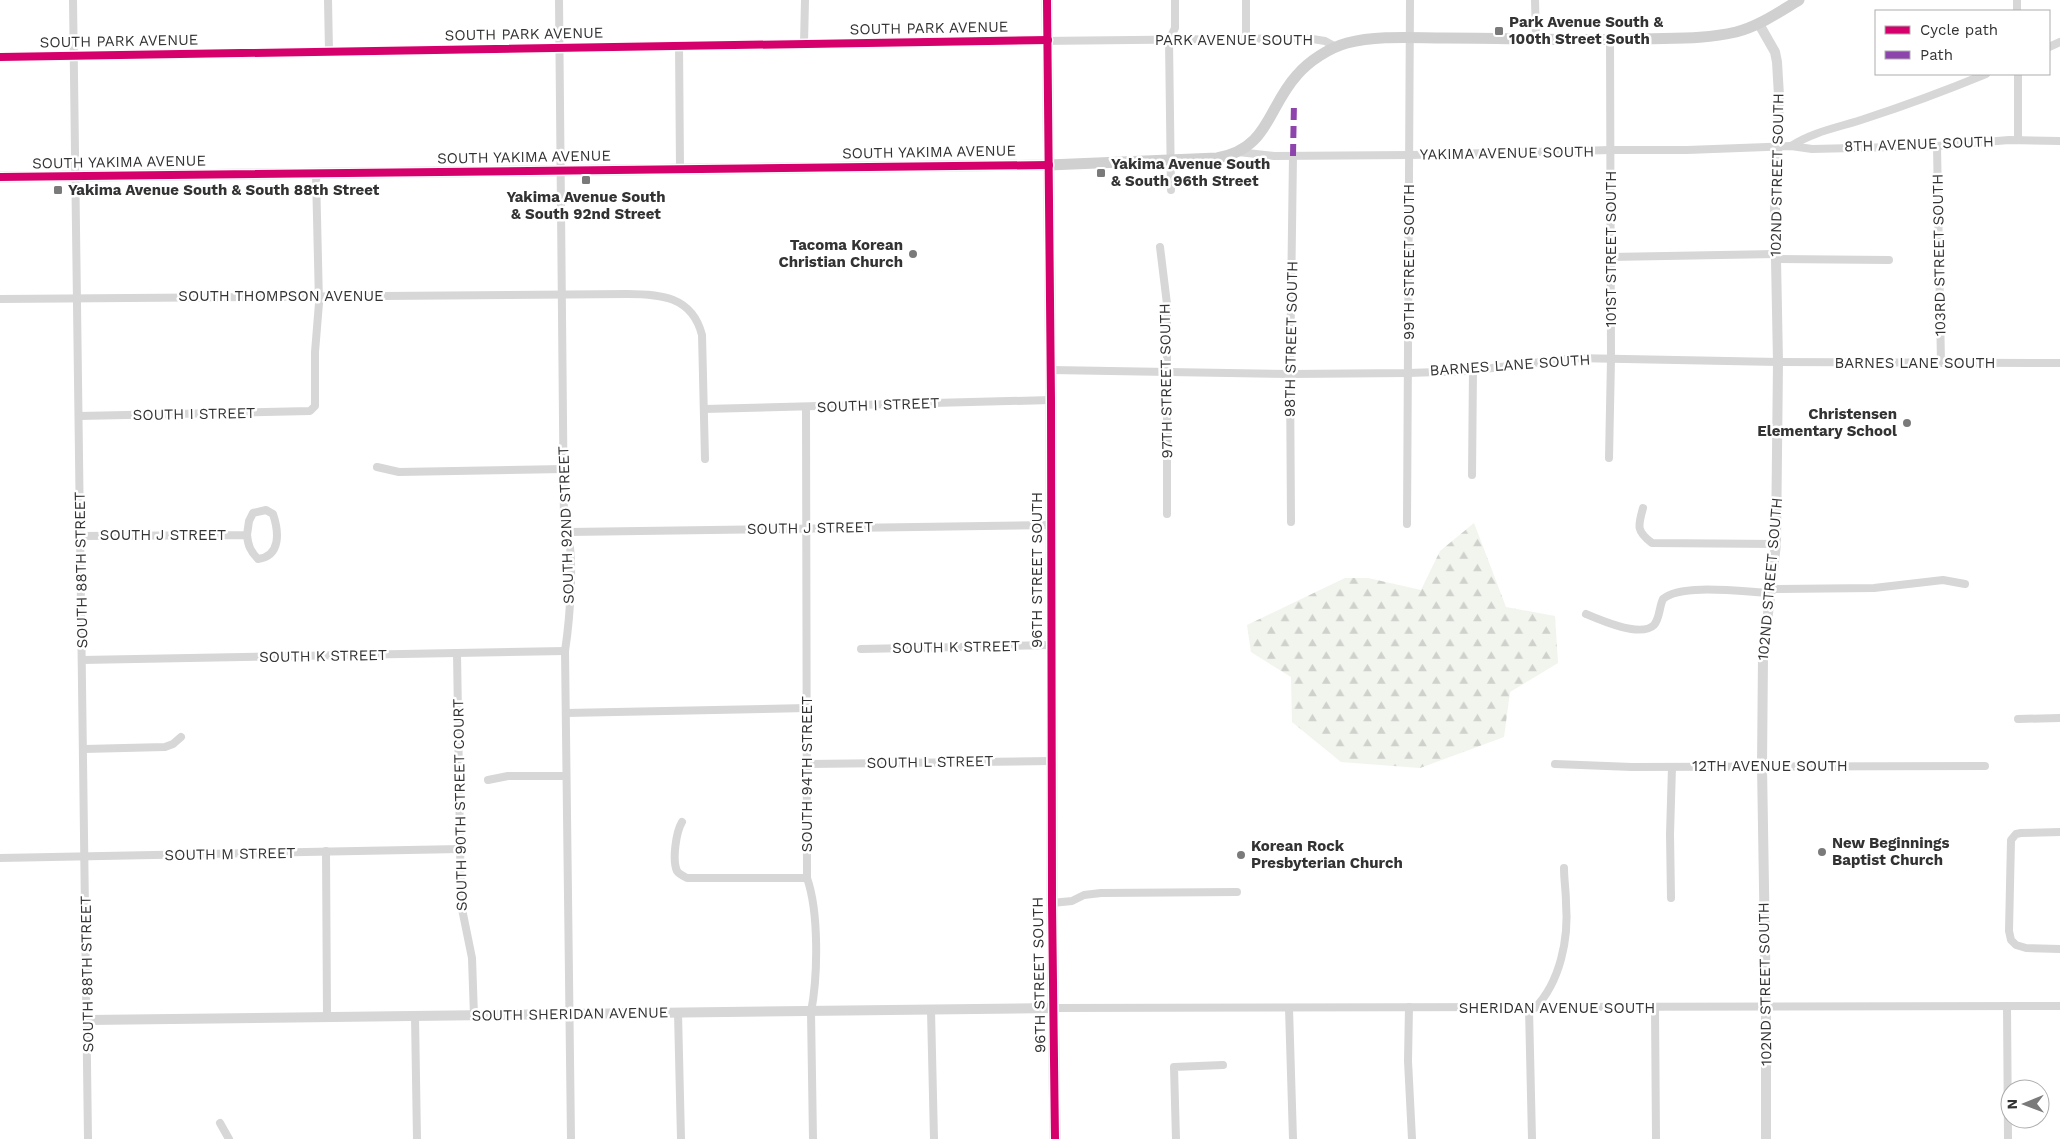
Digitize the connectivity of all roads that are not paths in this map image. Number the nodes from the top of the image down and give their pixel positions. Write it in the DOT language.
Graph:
graph roads {
  1 [pos="73,0"];
  2 [pos="328,0"];
  3 [pos="559,0"];
  4 [pos="804,0"];
  5 [pos="1047,0"];
  6 [pos="1175,0"];
  7 [pos="1246,0"];
  8 [pos="1410,0"];
  9 [pos="1535,0"];
  10 [pos="1800,0"];
  11 [pos="1759,24"];
  12 [pos="1409,38"];
  13 [pos="1536,38"];
  14 [pos="1246,39"];
  15 [pos="1048,40"];
  16 [pos="1169,40"];
  17 [pos="1610,40"];
  18 [pos="804,44"];
  19 [pos="679,45"];
  20 [pos="1336,47"];
  21 [pos="560,48"];
  22 [pos="329,51"];
  23 [pos="74,56"];
  24 [pos="0,57"];
  25 [pos="1983,75"];
  26 [pos="2018,75"];
  27 [pos="2018,140"];
  28 [pos="2060,141"];
  29 [pos="1777,146"];
  30 [pos="1791,146"];
  31 [pos="1937,146"];
  32 [pos="1612,150"];
  33 [pos="1238,152"];
  34 [pos="1410,155"];
  35 [pos="1293,156"];
  36 [pos="1171,161"];
  37 [pos="1049,165"];
  38 [pos="680,168"];
  39 [pos="561,171"];
  40 [pos="316,174"];
  41 [pos="0,177"];
  42 [pos="75,177"];
  43 [pos="1171,190"];
  44 [pos="1160,248"];
  45 [pos="1610,257"];
  46 [pos="1776,257"];
  47 [pos="1889,260"];
  48 [pos="562,294"];
  49 [pos="318,296"];
  50 [pos="77,298"];
  51 [pos="0,299"];
  52 [pos="1611,359"];
  53 [pos="1778,362"];
  54 [pos="1940,363"];
  55 [pos="2060,363"];
  56 [pos="1051,370"];
  57 [pos="1473,370"];
  58 [pos="1166,372"];
  59 [pos="1408,373"];
  60 [pos="1290,374"];
  61 [pos="1051,400"];
  62 [pos="806,407"];
  63 [pos="704,409"];
  64 [pos="78,416"];
  65 [pos="1609,458"];
  66 [pos="705,460"];
  67 [pos="377,467"];
  68 [pos="564,468"];
  69 [pos="1472,475"];
  70 [pos="1643,508"];
  71 [pos="1167,514"];
  72 [pos="1291,522"];
  73 [pos="1407,524"];
  74 [pos="1051,525"];
  75 [pos="807,528"];
  76 [pos="569,532"];
  77 [pos="247,535"];
  78 [pos="80,536"];
  79 [pos="1776,544"];
  80 [pos="1965,584"];
  81 [pos="1769,591"];
  82 [pos="1586,614"];
  83 [pos="1051,645"];
  84 [pos="861,649"];
  85 [pos="565,651"];
  86 [pos="457,653"];
  87 [pos="82,660"];
  88 [pos="807,708"];
  89 [pos="566,713"];
  90 [pos="2060,718"];
  91 [pos="2018,719"];
  92 [pos="181,737"];
  93 [pos="84,748"];
  94 [pos="1051,761"];
  95 [pos="808,764"];
  96 [pos="1555,764"];
  97 [pos="1672,766"];
  98 [pos="1762,766"];
  99 [pos="1984,766"];
  100 [pos="566,776"];
  101 [pos="488,780"];
  102 [pos="682,822"];
  103 [pos="2060,832"];
  104 [pos="460,849"];
  105 [pos="326,852"];
  106 [pos="85,857"];
  107 [pos="0,858"];
  108 [pos="1564,868"];
  109 [pos="807,878"];
  110 [pos="1237,892"];
  111 [pos="1671,898"];
  112 [pos="1052,903"];
  113 [pos="2060,949"];
  114 [pos="2007,1006"];
  115 [pos="2060,1006"];
  116 [pos="1409,1007"];
  117 [pos="1053,1008"];
  118 [pos="1290,1008"];
  119 [pos="1532,1008"];
  120 [pos="1655,1008"];
  121 [pos="1766,1008"];
  122 [pos="932,1010"];
  123 [pos="811,1012"];
  124 [pos="678,1013"];
  125 [pos="569,1014"];
  126 [pos="415,1016"];
  127 [pos="474,1016"];
  128 [pos="327,1017"];
  129 [pos="88,1020"];
  130 [pos="1223,1065"];
  131 [pos="220,1123"];
  132 [pos="88,1139"];
  133 [pos="229,1139"];
  134 [pos="417,1139"];
  135 [pos="571,1139"];
  136 [pos="681,1139"];
  137 [pos="813,1139"];
  138 [pos="934,1139"];
  139 [pos="1055,1139"];
  140 [pos="1176,1139"];
  141 [pos="1293,1139"];
  142 [pos="1412,1139"];
  143 [pos="1532,1139"];
  144 [pos="1656,1139"];
  145 [pos="1766,1139"];
  146 [pos="2008,1139"];
  1 -- 23 [label="street, SOUTH 88TH STREET"];
  2 -- 22 [label="street"];
  3 -- 21 [label="street, SOUTH 92ND STREET"];
  4 -- 18 [label="street"];
  5 -- 15 [label="main road, 96TH STREET SOUTH"];
  6 -- 16 [label="street"];
  7 -- 14 [label="street"];
  8 -- 12 [label="street, 99TH STREET SOUTH"];
  9 -- 13 [label="street"];
  10 -- 11 [label="main road, PARK AVENUE SOUTH"];
  11 -- 17 [label="main road, PARK AVENUE SOUTH"];
  11 -- 29 [label="street, 102ND STREET SOUTH"];
  12 -- 13 [label="main road, PARK AVENUE SOUTH"];
  12 -- 20 [label="main road, PARK AVENUE SOUTH"];
  12 -- 34 [label="street, 99TH STREET SOUTH"];
  13 -- 17 [label="main road, PARK AVENUE SOUTH"];
  14 -- 16 [label="street, PARK AVENUE SOUTH"];
  14 -- 20 [label="street, PARK AVENUE SOUTH"];
  15 -- 16 [label="street, PARK AVENUE SOUTH"];
  15 -- 18 [label="street, SOUTH PARK AVENUE"];
  15 -- 37 [label="main road, 96TH STREET SOUTH"];
  16 -- 36 [label="street"];
  17 -- 32 [label="street, 101ST STREET SOUTH"];
  18 -- 19 [label="street, SOUTH PARK AVENUE"];
  19 -- 21 [label="street, SOUTH PARK AVENUE"];
  19 -- 38 [label="street"];
  20 -- 33 [label="main road, YAKIMA AVENUE SOUTH"];
  21 -- 22 [label="street, SOUTH PARK AVENUE"];
  21 -- 39 [label="street, SOUTH 92ND STREET"];
  22 -- 23 [label="street, SOUTH PARK AVENUE"];
  23 -- 24 [label="street, SOUTH PARK AVENUE"];
  23 -- 42 [label="street, SOUTH 88TH STREET"];
  25 -- 30 [label="street"];
  26 -- 27 [label="street"];
  27 -- 28 [label="street, 8TH AVENUE SOUTH"];
  27 -- 31 [label="street, 8TH AVENUE SOUTH"];
  29 -- 30 [label="street, 8TH AVENUE SOUTH"];
  29 -- 32 [label="street, YAKIMA AVENUE SOUTH"];
  29 -- 46 [label="street, 102ND STREET SOUTH"];
  30 -- 31 [label="street, 8TH AVENUE SOUTH"];
  31 -- 54 [label="street, 103RD STREET SOUTH"];
  32 -- 34 [label="street, YAKIMA AVENUE SOUTH"];
  32 -- 45 [label="street, 101ST STREET SOUTH"];
  33 -- 35 [label="street, YAKIMA AVENUE SOUTH"];
  33 -- 36 [label="main road, YAKIMA AVENUE SOUTH"];
  34 -- 35 [label="street, YAKIMA AVENUE SOUTH"];
  34 -- 59 [label="street, 99TH STREET SOUTH"];
  35 -- 60 [label="street, 98TH STREET SOUTH"];
  36 -- 37 [label="main road, YAKIMA AVENUE SOUTH"];
  36 -- 43 [label="street"];
  37 -- 38 [label="main road, SOUTH YAKIMA AVENUE"];
  37 -- 56 [label="main road, 96TH STREET SOUTH"];
  38 -- 39 [label="main road, SOUTH YAKIMA AVENUE"];
  39 -- 40 [label="main road, SOUTH YAKIMA AVENUE"];
  39 -- 48 [label="street, SOUTH 92ND STREET"];
  40 -- 42 [label="main road, SOUTH YAKIMA AVENUE"];
  40 -- 49 [label="street"];
  41 -- 42 [label="main road, SOUTH YAKIMA AVENUE"];
  42 -- 50 [label="street, SOUTH 88TH STREET"];
  44 -- 58 [label="street, 97TH STREET SOUTH"];
  45 -- 46 [label="street"];
  45 -- 52 [label="street, 101ST STREET SOUTH"];
  46 -- 47 [label="street"];
  46 -- 53 [label="street, 102ND STREET SOUTH"];
  48 -- 49 [label="street, SOUTH THOMPSON AVENUE"];
  48 -- 63 [label="street, SOUTH THOMPSON AVENUE"];
  48 -- 68 [label="street, SOUTH 92ND STREET"];
  49 -- 50 [label="street, SOUTH THOMPSON AVENUE"];
  49 -- 64 [label="street, SOUTH I STREET"];
  50 -- 51 [label="street, SOUTH THOMPSON AVENUE"];
  50 -- 64 [label="street, SOUTH 88TH STREET"];
  52 -- 53 [label="street, BARNES LANE SOUTH"];
  52 -- 57 [label="street, BARNES LANE SOUTH"];
  52 -- 65 [label="street, 101ST STREET SOUTH"];
  53 -- 54 [label="street, BARNES LANE SOUTH"];
  53 -- 79 [label="street, 102ND STREET SOUTH"];
  54 -- 55 [label="street, BARNES LANE SOUTH"];
  56 -- 58 [label="street, BARNES LANE SOUTH"];
  56 -- 61 [label="main road, 96TH STREET SOUTH"];
  57 -- 59 [label="street, BARNES LANE SOUTH"];
  57 -- 69 [label="street"];
  58 -- 60 [label="street, BARNES LANE SOUTH"];
  58 -- 71 [label="street, 97TH STREET SOUTH"];
  59 -- 60 [label="street, BARNES LANE SOUTH"];
  59 -- 73 [label="street, 99TH STREET SOUTH"];
  60 -- 72 [label="street, 98TH STREET SOUTH"];
  61 -- 62 [label="street, SOUTH I STREET"];
  61 -- 74 [label="main road, 96TH STREET SOUTH"];
  62 -- 63 [label="street, SOUTH I STREET"];
  62 -- 75 [label="street, SOUTH 94TH STREET"];
  63 -- 66 [label="street, SOUTH THOMPSON AVENUE"];
  64 -- 78 [label="street, SOUTH 88TH STREET"];
  67 -- 68 [label="street"];
  68 -- 76 [label="street, SOUTH 92ND STREET"];
  70 -- 79 [label="street"];
  74 -- 75 [label="street, SOUTH J STREET"];
  74 -- 83 [label="main road, 96TH STREET SOUTH"];
  75 -- 76 [label="street, SOUTH J STREET"];
  75 -- 88 [label="street, SOUTH 94TH STREET"];
  76 -- 85 [label="street, SOUTH 92ND STREET"];
  77 -- 77 [label="street, SOUTH J STREET"];
  77 -- 78 [label="street, SOUTH J STREET"];
  78 -- 87 [label="street, SOUTH 88TH STREET"];
  79 -- 81 [label="street, 102ND STREET SOUTH"];
  80 -- 81 [label="street"];
  81 -- 82 [label="street"];
  81 -- 98 [label="street, 102ND STREET SOUTH"];
  83 -- 84 [label="street, SOUTH K STREET"];
  83 -- 94 [label="main road, 96TH STREET SOUTH"];
  85 -- 86 [label="street, SOUTH K STREET"];
  85 -- 89 [label="street, SOUTH 92ND STREET"];
  86 -- 87 [label="street, SOUTH K STREET"];
  86 -- 104 [label="street, SOUTH 90TH STREET COURT"];
  87 -- 93 [label="street, SOUTH 88TH STREET"];
  88 -- 89 [label="street"];
  88 -- 95 [label="street, SOUTH 94TH STREET"];
  89 -- 100 [label="street, SOUTH 92ND STREET"];
  90 -- 91 [label="street"];
  92 -- 93 [label="street"];
  93 -- 106 [label="street, SOUTH 88TH STREET"];
  94 -- 95 [label="street, SOUTH L STREET"];
  94 -- 112 [label="main road, 96TH STREET SOUTH"];
  95 -- 109 [label="street, SOUTH 94TH STREET"];
  96 -- 97 [label="street, 12TH AVENUE SOUTH"];
  97 -- 98 [label="street, 12TH AVENUE SOUTH"];
  97 -- 111 [label="street"];
  98 -- 99 [label="street, 12TH AVENUE SOUTH"];
  98 -- 121 [label="street, 102ND STREET SOUTH"];
  100 -- 101 [label="street"];
  100 -- 125 [label="street, SOUTH 92ND STREET"];
  102 -- 109 [label="street"];
  103 -- 113 [label="street"];
  104 -- 105 [label="street, SOUTH M STREET"];
  104 -- 127 [label="street, SOUTH 90TH STREET COURT"];
  105 -- 106 [label="street, SOUTH M STREET"];
  105 -- 128 [label="street"];
  106 -- 107 [label="street, SOUTH M STREET"];
  106 -- 129 [label="street, SOUTH 88TH STREET"];
  108 -- 119 [label="street"];
  109 -- 123 [label="street, SOUTH 94TH STREET"];
  110 -- 112 [label="street"];
  112 -- 117 [label="main road, 96TH STREET SOUTH"];
  114 -- 115 [label="street, SHERIDAN AVENUE SOUTH"];
  114 -- 121 [label="street, SHERIDAN AVENUE SOUTH"];
  114 -- 146 [label="street"];
  116 -- 118 [label="street, SHERIDAN AVENUE SOUTH"];
  116 -- 119 [label="street, SHERIDAN AVENUE SOUTH"];
  116 -- 142 [label="street"];
  117 -- 118 [label="street, SHERIDAN AVENUE SOUTH"];
  117 -- 122 [label="street, SOUTH SHERIDAN AVENUE"];
  117 -- 139 [label="main road, 96TH STREET SOUTH"];
  118 -- 141 [label="street"];
  119 -- 120 [label="street, SHERIDAN AVENUE SOUTH"];
  119 -- 143 [label="street"];
  120 -- 121 [label="street, SHERIDAN AVENUE SOUTH"];
  120 -- 144 [label="street"];
  121 -- 145 [label="street, 102ND STREET SOUTH"];
  122 -- 123 [label="street, SOUTH SHERIDAN AVENUE"];
  122 -- 138 [label="street"];
  123 -- 124 [label="street, SOUTH SHERIDAN AVENUE"];
  123 -- 137 [label="street, SOUTH 94TH STREET"];
  124 -- 125 [label="street, SOUTH SHERIDAN AVENUE"];
  124 -- 136 [label="street"];
  125 -- 127 [label="street, SOUTH SHERIDAN AVENUE"];
  125 -- 135 [label="street, SOUTH 92ND STREET"];
  126 -- 127 [label="street, SOUTH SHERIDAN AVENUE"];
  126 -- 128 [label="street, SOUTH SHERIDAN AVENUE"];
  126 -- 134 [label="street"];
  128 -- 129 [label="street, SOUTH SHERIDAN AVENUE"];
  129 -- 132 [label="street, SOUTH 88TH STREET"];
  130 -- 140 [label="street"];
  131 -- 133 [label="street"];
}
